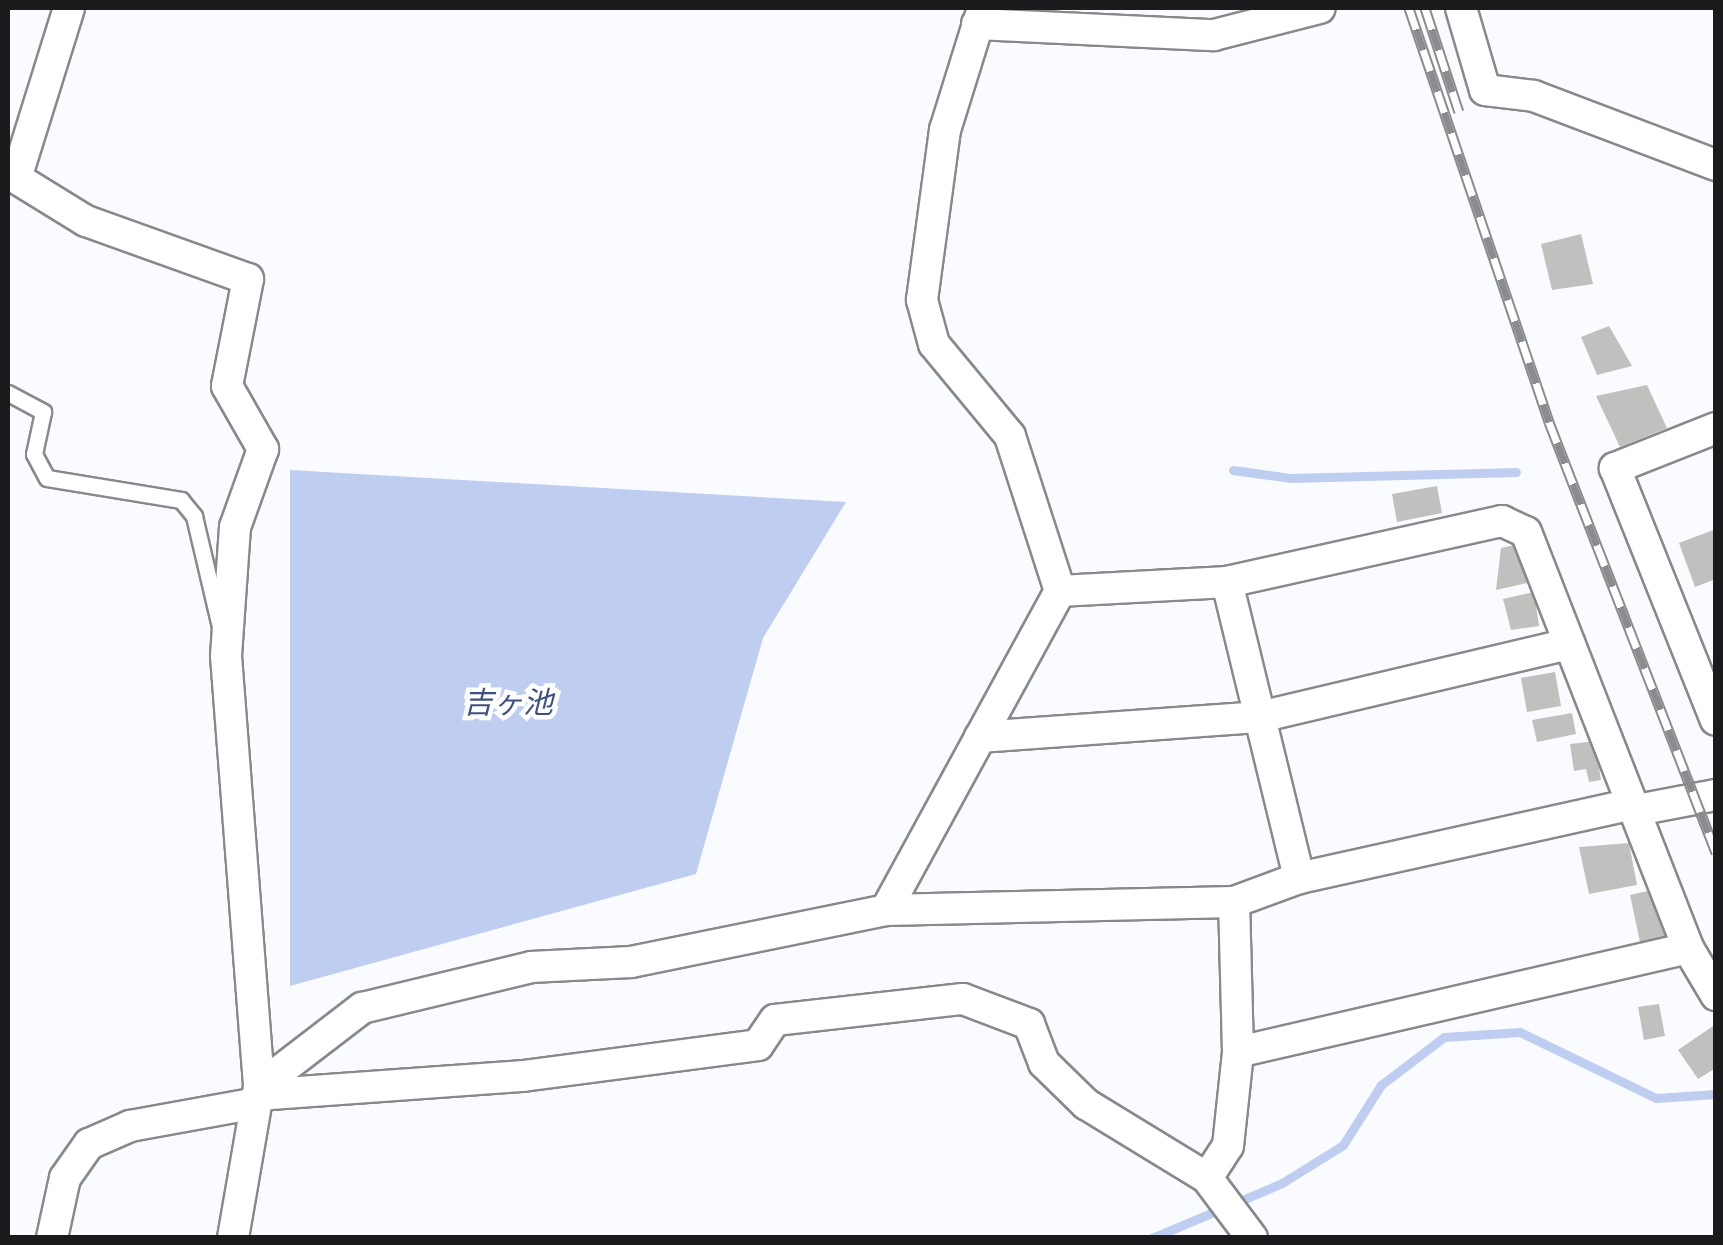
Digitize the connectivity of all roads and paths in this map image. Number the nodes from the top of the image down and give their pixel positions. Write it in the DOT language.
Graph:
graph roads {
  1 [pos="69,8"];
  2 [pos="1320,8"];
  3 [pos="1461,8"];
  4 [pos="980,16"];
  5 [pos="17,136"];
  6 [pos="1716,165"];
  7 [pos="8,393"];
  8 [pos="1716,428"];
  9 [pos="1228,582"];
  10 [pos="1060,590"];
  11 [pos="1570,644"];
  12 [pos="226,656"];
  13 [pos="1260,717"];
  14 [pos="1716,720"];
  15 [pos="980,737"];
  16 [pos="1716,795"];
  17 [pos="1635,807"];
  18 [pos="1299,878"];
  19 [pos="1234,902"];
  20 [pos="886,910"];
  21 [pos="1688,948"];
  22 [pos="1716,995"];
  23 [pos="1238,1052"];
  24 [pos="258,1095"];
  25 [pos="1207,1178"];
  26 [pos="52,1238"];
  27 [pos="233,1238"];
  28 [pos="1252,1238"];
  1 -- 5 [label="street"];
  2 -- 4 [label="street"];
  3 -- 6 [label="street"];
  4 -- 10 [label="street"];
  5 -- 12 [label="street"];
  7 -- 12 [label="lane"];
  8 -- 14 [label="street"];
  9 -- 10 [label="street"];
  9 -- 11 [label="street"];
  9 -- 13 [label="street"];
  10 -- 15 [label="street"];
  11 -- 13 [label="street"];
  11 -- 17 [label="street"];
  12 -- 24 [label="street"];
  13 -- 15 [label="street"];
  13 -- 18 [label="street"];
  15 -- 20 [label="street"];
  16 -- 17 [label="street"];
  17 -- 18 [label="street"];
  17 -- 21 [label="street"];
  18 -- 19 [label="street"];
  19 -- 20 [label="street"];
  19 -- 23 [label="street"];
  20 -- 24 [label="street"];
  21 -- 22 [label="street"];
  21 -- 23 [label="street"];
  23 -- 25 [label="street"];
  24 -- 25 [label="street"];
  24 -- 26 [label="street"];
  24 -- 27 [label="street"];
  25 -- 28 [label="street"];
}
